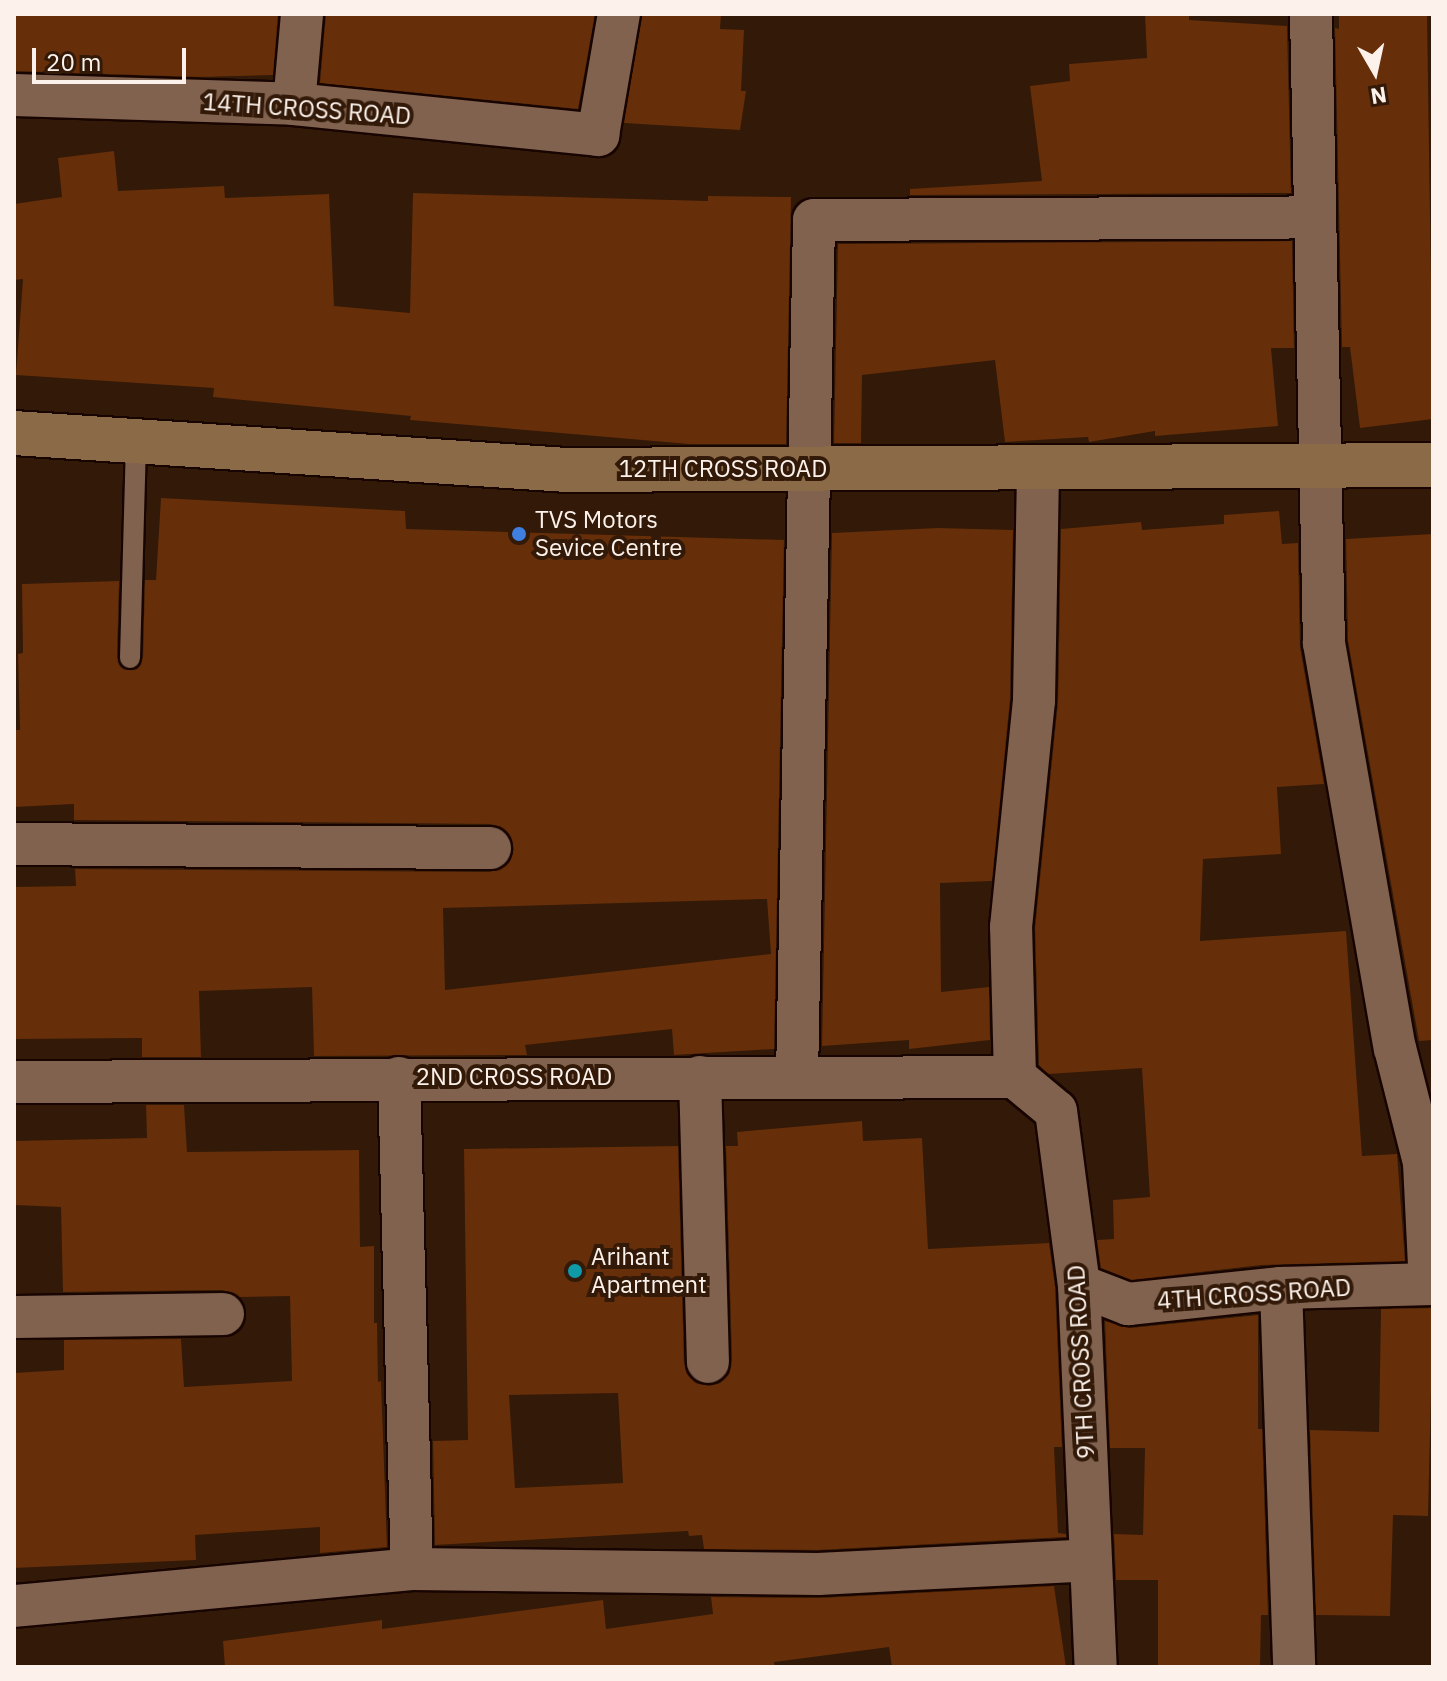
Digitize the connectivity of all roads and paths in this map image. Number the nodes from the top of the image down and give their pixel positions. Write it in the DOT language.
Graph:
graph roads {
  1 [pos="302,14"];
  2 [pos="619,14"];
  3 [pos="1311,14"];
  4 [pos="14,95"];
  5 [pos="294,104"];
  6 [pos="1313,217"];
  7 [pos="14,433"];
  8 [pos="136,442"];
  9 [pos="1433,465"];
  10 [pos="1321,466"];
  11 [pos="809,468"];
  12 [pos="1038,468"];
  13 [pos="130,658"];
  14 [pos="14,844"];
  15 [pos="490,848"];
  16 [pos="700,1077"];
  17 [pos="797,1077"];
  18 [pos="1015,1077"];
  19 [pos="399,1078"];
  20 [pos="14,1082"];
  21 [pos="1431,1284"];
  22 [pos="1079,1285"];
  23 [pos="1281,1288"];
  24 [pos="223,1314"];
  25 [pos="14,1317"];
  26 [pos="708,1362"];
  27 [pos="1090,1560"];
  28 [pos="412,1569"];
  29 [pos="14,1606"];
  30 [pos="1096,1667"];
  31 [pos="1294,1667"];
  1 -- 5 [label="street"];
  2 -- 5 [label="street, 14TH CROSS ROAD"];
  3 -- 6 [label="street"];
  4 -- 5 [label="street, 14TH CROSS ROAD"];
  6 -- 10 [label="street"];
  6 -- 11 [label="street"];
  7 -- 8 [label="main road, 12TH CROSS ROAD"];
  8 -- 11 [label="main road, 12TH CROSS ROAD"];
  8 -- 13 [label="lane"];
  9 -- 10 [label="main road, 12TH CROSS ROAD"];
  10 -- 12 [label="main road, 12TH CROSS ROAD"];
  10 -- 21 [label="street"];
  11 -- 12 [label="main road, 12TH CROSS ROAD"];
  11 -- 17 [label="street"];
  12 -- 18 [label="street"];
  14 -- 15 [label="street"];
  16 -- 17 [label="street, 2ND CROSS ROAD"];
  16 -- 19 [label="street, 2ND CROSS ROAD"];
  16 -- 26 [label="street"];
  17 -- 18 [label="street, 2ND CROSS ROAD"];
  18 -- 22 [label="street, 9TH CROSS ROAD"];
  19 -- 20 [label="street, 2ND CROSS ROAD"];
  19 -- 28 [label="street"];
  21 -- 23 [label="street, 4TH CROSS ROAD"];
  22 -- 23 [label="street, 4TH CROSS ROAD"];
  22 -- 27 [label="street, 9TH CROSS ROAD"];
  23 -- 31 [label="street"];
  24 -- 25 [label="street"];
  27 -- 28 [label="street"];
  27 -- 30 [label="street, 9TH CROSS ROAD"];
  28 -- 29 [label="street"];
}
